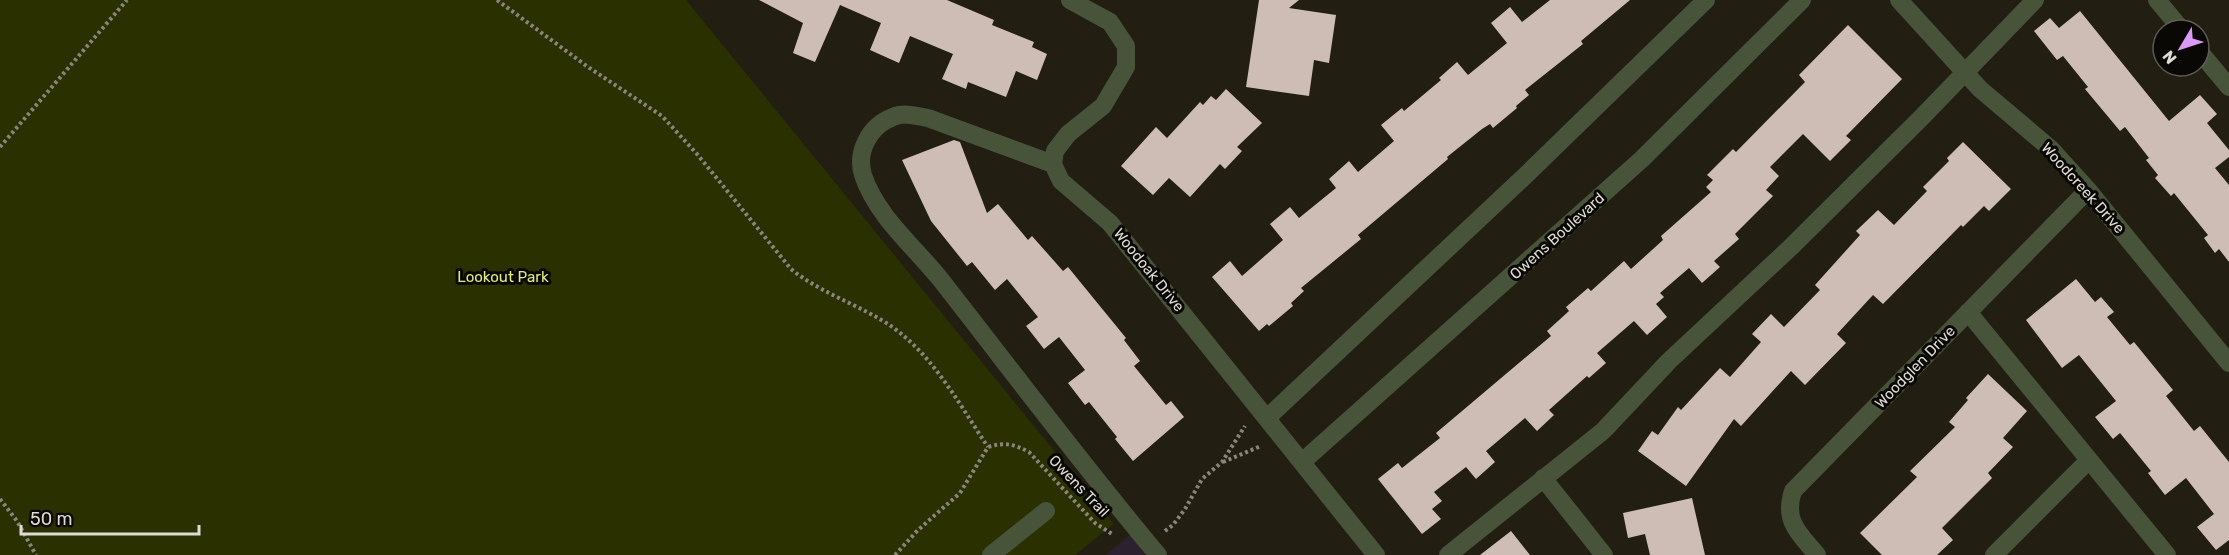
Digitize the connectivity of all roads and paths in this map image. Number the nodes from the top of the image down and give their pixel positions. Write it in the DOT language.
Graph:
graph roads {
  1 [pos="127,0"];
  2 [pos="497,0"];
  3 [pos="1070,0"];
  4 [pos="1706,0"];
  5 [pos="1802,0"];
  6 [pos="1899,0"];
  7 [pos="2035,0"];
  8 [pos="2157,0"];
  9 [pos="2172,18"];
  10 [pos="2211,65"];
  11 [pos="1964,73"];
  12 [pos="2229,87"];
  13 [pos="0,147"];
  14 [pos="1053,164"];
  15 [pos="2088,190"];
  16 [pos="1968,312"];
  17 [pos="2229,363"];
  18 [pos="1268,418"];
  19 [pos="1245,426"];
  20 [pos="1261,446"];
  21 [pos="987,447"];
  22 [pos="2089,460"];
  23 [pos="1222,462"];
  24 [pos="1302,462"];
  25 [pos="1543,478"];
  26 [pos="0,499"];
  27 [pos="1046,512"];
  28 [pos="1145,539"];
  29 [pos="36,555"];
  30 [pos="896,555"];
  31 [pos="991,555"];
  32 [pos="1158,555"];
  33 [pos="1376,555"];
  34 [pos="1448,555"];
  35 [pos="1604,555"];
  36 [pos="1817,555"];
  37 [pos="1994,555"];
  38 [pos="2167,555"];
  1 -- 13 [label="path"];
  2 -- 21 [label="path"];
  3 -- 14 [label="street"];
  4 -- 18 [label="street"];
  5 -- 24 [label="street, Owens Boulevard"];
  6 -- 11 [label="street, Woodcreek Drive"];
  7 -- 11 [label="street"];
  8 -- 9 [label="street"];
  10 -- 12 [label="street"];
  11 -- 15 [label="street, Woodcreek Drive"];
  11 -- 25 [label="street"];
  14 -- 18 [label="street, Woodoak Drive"];
  14 -- 28 [label="street"];
  15 -- 16 [label="street, Woodglen Drive"];
  15 -- 17 [label="street, Woodcreek Drive"];
  16 -- 22 [label="street"];
  16 -- 36 [label="street, Woodglen Drive"];
  18 -- 24 [label="street, Woodoak Drive"];
  19 -- 23 [label="path"];
  20 -- 23 [label="path"];
  21 -- 28 [label="path, Owens Trail"];
  21 -- 30 [label="path"];
  22 -- 37 [label="street"];
  22 -- 38 [label="street"];
  23 -- 28 [label="path"];
  24 -- 33 [label="street, Woodoak Drive"];
  25 -- 34 [label="street"];
  25 -- 35 [label="street"];
  26 -- 29 [label="path"];
  27 -- 31 [label="street"];
  28 -- 32 [label="street"];
}
